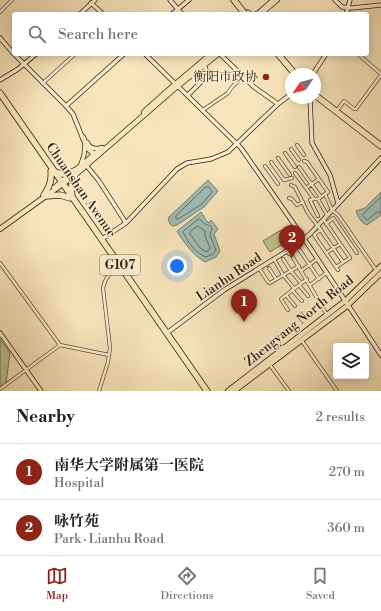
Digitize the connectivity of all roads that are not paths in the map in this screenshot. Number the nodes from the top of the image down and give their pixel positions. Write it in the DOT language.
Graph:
graph roads {
  1 [pos="12,0"];
  2 [pos="170,0"];
  3 [pos="189,0"];
  4 [pos="234,0"];
  5 [pos="238,0"];
  6 [pos="273,0"];
  7 [pos="277,0"];
  8 [pos="281,0"];
  9 [pos="336,0"];
  10 [pos="350,0"];
  11 [pos="93,2"];
  12 [pos="269,3"];
  13 [pos="381,4"];
  14 [pos="348,7"];
  15 [pos="177,9"];
  16 [pos="0,12"];
  17 [pos="82,12"];
  18 [pos="101,12"];
  19 [pos="174,12"];
  20 [pos="180,12"];
  21 [pos="246,12"];
  22 [pos="247,12"];
  23 [pos="259,12"];
  24 [pos="262,12"];
  25 [pos="267,12"];
  26 [pos="347,12"];
  27 [pos="0,37"];
  28 [pos="12,50"];
  29 [pos="17,56"];
  30 [pos="34,56"];
  31 [pos="73,56"];
  32 [pos="122,56"];
  33 [pos="147,56"];
  34 [pos="209,56"];
  35 [pos="216,56"];
  36 [pos="221,56"];
  37 [pos="280,56"];
  38 [pos="284,56"];
  39 [pos="325,56"];
  40 [pos="360,56"];
  41 [pos="24,64"];
  42 [pos="204,65"];
  43 [pos="290,68"];
  44 [pos="293,68"];
  45 [pos="317,68"];
  46 [pos="381,75"];
  47 [pos="242,77"];
  48 [pos="0,81"];
  49 [pos="44,82"];
  50 [pos="177,85"];
  51 [pos="0,93"];
  52 [pos="188,95"];
  53 [pos="321,96"];
  54 [pos="0,98"];
  55 [pos="285,99"];
  56 [pos="321,100"];
  57 [pos="278,104"];
  58 [pos="310,104"];
  59 [pos="67,105"];
  60 [pos="338,109"];
  61 [pos="204,110"];
  62 [pos="83,137"];
  63 [pos="31,141"];
  64 [pos="381,143"];
  65 [pos="237,144"];
  66 [pos="297,145"];
  67 [pos="381,146"];
  68 [pos="102,148"];
  69 [pos="291,149"];
  70 [pos="285,153"];
  71 [pos="304,155"];
  72 [pos="92,157"];
  73 [pos="381,157"];
  74 [pos="278,158"];
  75 [pos="299,160"];
  76 [pos="304,161"];
  77 [pos="271,162"];
  78 [pos="80,166"];
  79 [pos="86,166"];
  80 [pos="265,166"];
  81 [pos="295,167"];
  82 [pos="299,167"];
  83 [pos="52,171"];
  84 [pos="75,173"];
  85 [pos="295,173"];
  86 [pos="318,179"];
  87 [pos="62,184"];
  88 [pos="278,184"];
  89 [pos="311,184"];
  90 [pos="291,185"];
  91 [pos="306,188"];
  92 [pos="325,193"];
  93 [pos="45,196"];
  94 [pos="71,197"];
  95 [pos="319,197"];
  96 [pos="289,198"];
  97 [pos="314,199"];
  98 [pos="303,202"];
  99 [pos="338,203"];
  100 [pos="332,210"];
  101 [pos="327,215"];
  102 [pos="318,216"];
  103 [pos="325,222"];
  104 [pos="126,223"];
  105 [pos="0,226"];
  106 [pos="318,227"];
  107 [pos="0,229"];
  108 [pos="102,239"];
  109 [pos="303,239"];
  110 [pos="340,244"];
  111 [pos="333,248"];
  112 [pos="298,250"];
  113 [pos="287,251"];
  114 [pos="326,253"];
  115 [pos="357,253"];
  116 [pos="274,259"];
  117 [pos="284,259"];
  118 [pos="316,260"];
  119 [pos="343,262"];
  120 [pos="0,263"];
  121 [pos="309,264"];
  122 [pos="299,266"];
  123 [pos="381,266"];
  124 [pos="336,267"];
  125 [pos="118,268"];
  126 [pos="259,268"];
  127 [pos="269,268"];
  128 [pos="301,270"];
  129 [pos="338,270"];
  130 [pos="376,270"];
  131 [pos="291,271"];
  132 [pos="381,273"];
  133 [pos="325,274"];
  134 [pos="283,275"];
  135 [pos="319,278"];
  136 [pos="276,279"];
  137 [pos="307,279"];
  138 [pos="300,284"];
  139 [pos="310,285"];
  140 [pos="293,289"];
  141 [pos="286,295"];
  142 [pos="308,296"];
  143 [pos="302,301"];
  144 [pos="345,304"];
  145 [pos="295,306"];
  146 [pos="288,310"];
  147 [pos="327,315"];
  148 [pos="167,333"];
  149 [pos="0,334"];
  150 [pos="301,340"];
  151 [pos="60,345"];
  152 [pos="109,356"];
  153 [pos="381,356"];
  154 [pos="269,364"];
  155 [pos="25,370"];
  156 [pos="0,389"];
  157 [pos="40,391"];
  158 [pos="99,391"];
  159 [pos="203,391"];
  160 [pos="207,391"];
  161 [pos="228,391"];
  162 [pos="234,391"];
  163 [pos="289,391"];
  164 [pos="338,391"];
  1 -- 16 [label="street"];
  2 -- 15 [label="street"];
  3 -- 15 [label="street"];
  4 -- 21 [label="highway"];
  5 -- 22 [label="highway"];
  6 -- 12 [label="street"];
  7 -- 12 [label="main road"];
  8 -- 25 [label="main road"];
  9 -- 14 [label="street"];
  10 -- 14 [label="street"];
  11 -- 17 [label="street"];
  11 -- 18 [label="street"];
  12 -- 23 [label="street"];
  12 -- 24 [label="main road"];
  13 -- 14 [label="street"];
  14 -- 26 [label="street"];
  15 -- 19 [label="street"];
  15 -- 20 [label="street"];
  27 -- 28 [label="street"];
  29 -- 41 [label="street"];
  30 -- 41 [label="street"];
  31 -- 49 [label="street"];
  32 -- 59 [label="street"];
  33 -- 50 [label="street"];
  34 -- 50 [label="main road"];
  35 -- 42 [label="main road"];
  36 -- 47 [label="street"];
  37 -- 43 [label="highway"];
  38 -- 44 [label="highway"];
  39 -- 45 [label="street"];
  40 -- 46 [label="street"];
  41 -- 48 [label="street"];
  41 -- 49 [label="street"];
  42 -- 50 [label="main road"];
  42 -- 52 [label="street"];
  46 -- 60 [label="street"];
  47 -- 57 [label="street"];
  47 -- 61 [label="street"];
  49 -- 59 [label="street"];
  50 -- 52 [label="street"];
  50 -- 68 [label="main road"];
  50 -- 79 [label="main road"];
  51 -- 63 [label="highway, G107"];
  52 -- 61 [label="street"];
  53 -- 60 [label="highway"];
  54 -- 63 [label="highway, G107"];
  55 -- 57 [label="street"];
  56 -- 67 [label="highway"];
  57 -- 65 [label="street"];
  58 -- 99 [label="street"];
  59 -- 62 [label="street"];
  59 -- 68 [label="street"];
  60 -- 64 [label="highway"];
  61 -- 65 [label="street"];
  62 -- 72 [label="main road"];
  62 -- 78 [label="street"];
  63 -- 83 [label="highway, Chuanshan Avenue / G107"];
  65 -- 104 [label="street"];
  65 -- 109 [label="street"];
  66 -- 71 [label="street"];
  68 -- 72 [label="main road"];
  69 -- 75 [label="street"];
  70 -- 81 [label="street"];
  72 -- 78 [label="main road"];
  73 -- 99 [label="street, Lianhu Road"];
  73 -- 100 [label="street, Lianhu Road"];
  74 -- 77 [label="street"];
  76 -- 86 [label="street"];
  78 -- 84 [label="main road"];
  79 -- 84 [label="main road"];
  79 -- 104 [label="street"];
  80 -- 88 [label="street"];
  82 -- 89 [label="street"];
  83 -- 84 [label="highway"];
  83 -- 87 [label="highway, Chuanshan Avenue / G107"];
  83 -- 93 [label="highway"];
  84 -- 87 [label="main road"];
  84 -- 94 [label="highway"];
  85 -- 91 [label="street"];
  86 -- 89 [label="street"];
  86 -- 92 [label="street"];
  87 -- 93 [label="main road"];
  87 -- 94 [label="highway, Chuanshan Avenue / G107"];
  89 -- 91 [label="street"];
  89 -- 95 [label="street"];
  90 -- 98 [label="street"];
  91 -- 97 [label="street"];
  92 -- 95 [label="street"];
  92 -- 100 [label="street"];
  93 -- 94 [label="highway"];
  93 -- 105 [label="main road"];
  93 -- 107 [label="main road"];
  94 -- 108 [label="highway, Chuanshan Avenue / G107"];
  94 -- 125 [label="highway, Chuanshan Avenue / G107"];
  95 -- 97 [label="street"];
  95 -- 101 [label="street"];
  96 -- 98 [label="street"];
  97 -- 102 [label="street"];
  98 -- 106 [label="street"];
  99 -- 100 [label="street, Lianhu Road"];
  100 -- 101 [label="street, Lianhu Road"];
  100 -- 103 [label="street, Lianhu Road"];
  100 -- 130 [label="street"];
  101 -- 106 [label="street, Lianhu Road"];
  103 -- 106 [label="street, Lianhu Road"];
  103 -- 110 [label="street"];
  103 -- 115 [label="street"];
  104 -- 108 [label="street"];
  106 -- 109 [label="street, Lianhu Road"];
  106 -- 111 [label="street"];
  106 -- 114 [label="street"];
  108 -- 148 [label="highway, Chuanshan Avenue / G107"];
  109 -- 113 [label="street, Lianhu Road"];
  109 -- 118 [label="street"];
  109 -- 144 [label="street"];
  110 -- 111 [label="street"];
  110 -- 119 [label="street"];
  111 -- 114 [label="street"];
  111 -- 119 [label="street"];
  112 -- 121 [label="street"];
  113 -- 116 [label="street, Lianhu Road"];
  113 -- 122 [label="street"];
  114 -- 124 [label="street"];
  116 -- 126 [label="street, Lianhu Road"];
  116 -- 134 [label="street"];
  117 -- 131 [label="street"];
  118 -- 121 [label="street"];
  118 -- 133 [label="street"];
  119 -- 124 [label="street"];
  120 -- 151 [label="street"];
  121 -- 128 [label="street"];
  121 -- 135 [label="street"];
  122 -- 128 [label="street"];
  122 -- 131 [label="street"];
  123 -- 130 [label="main road, Zhengyang North Road"];
  124 -- 129 [label="street"];
  125 -- 152 [label="street"];
  125 -- 159 [label="highway, Chuanshan Avenue / G107"];
  126 -- 136 [label="street"];
  126 -- 148 [label="street, Lianhu Road"];
  127 -- 136 [label="street"];
  128 -- 137 [label="street"];
  130 -- 144 [label="main road, Zhengyang North Road"];
  131 -- 134 [label="street"];
  131 -- 138 [label="street"];
  132 -- 144 [label="main road, Zhengyang North Road"];
  133 -- 135 [label="street"];
  133 -- 144 [label="street"];
  134 -- 136 [label="street"];
  134 -- 140 [label="street"];
  135 -- 139 [label="street"];
  137 -- 138 [label="street"];
  137 -- 139 [label="street"];
  138 -- 140 [label="street"];
  138 -- 142 [label="street"];
  139 -- 147 [label="street"];
  140 -- 141 [label="street"];
  140 -- 143 [label="street"];
  141 -- 145 [label="street"];
  141 -- 146 [label="street"];
  144 -- 147 [label="main road, Zhengyang North Road"];
  144 -- 150 [label="main road, Zhengyang North Road"];
  144 -- 153 [label="street"];
  147 -- 161 [label="main road, Zhengyang North Road"];
  148 -- 160 [label="highway, Chuanshan Avenue / G107"];
  149 -- 155 [label="street"];
  150 -- 154 [label="main road, Zhengyang North Road"];
  150 -- 164 [label="street"];
  151 -- 152 [label="street"];
  151 -- 155 [label="street"];
  152 -- 158 [label="street"];
  154 -- 162 [label="main road, Zhengyang North Road"];
  154 -- 163 [label="street"];
  155 -- 156 [label="street"];
  155 -- 157 [label="street"];
}
